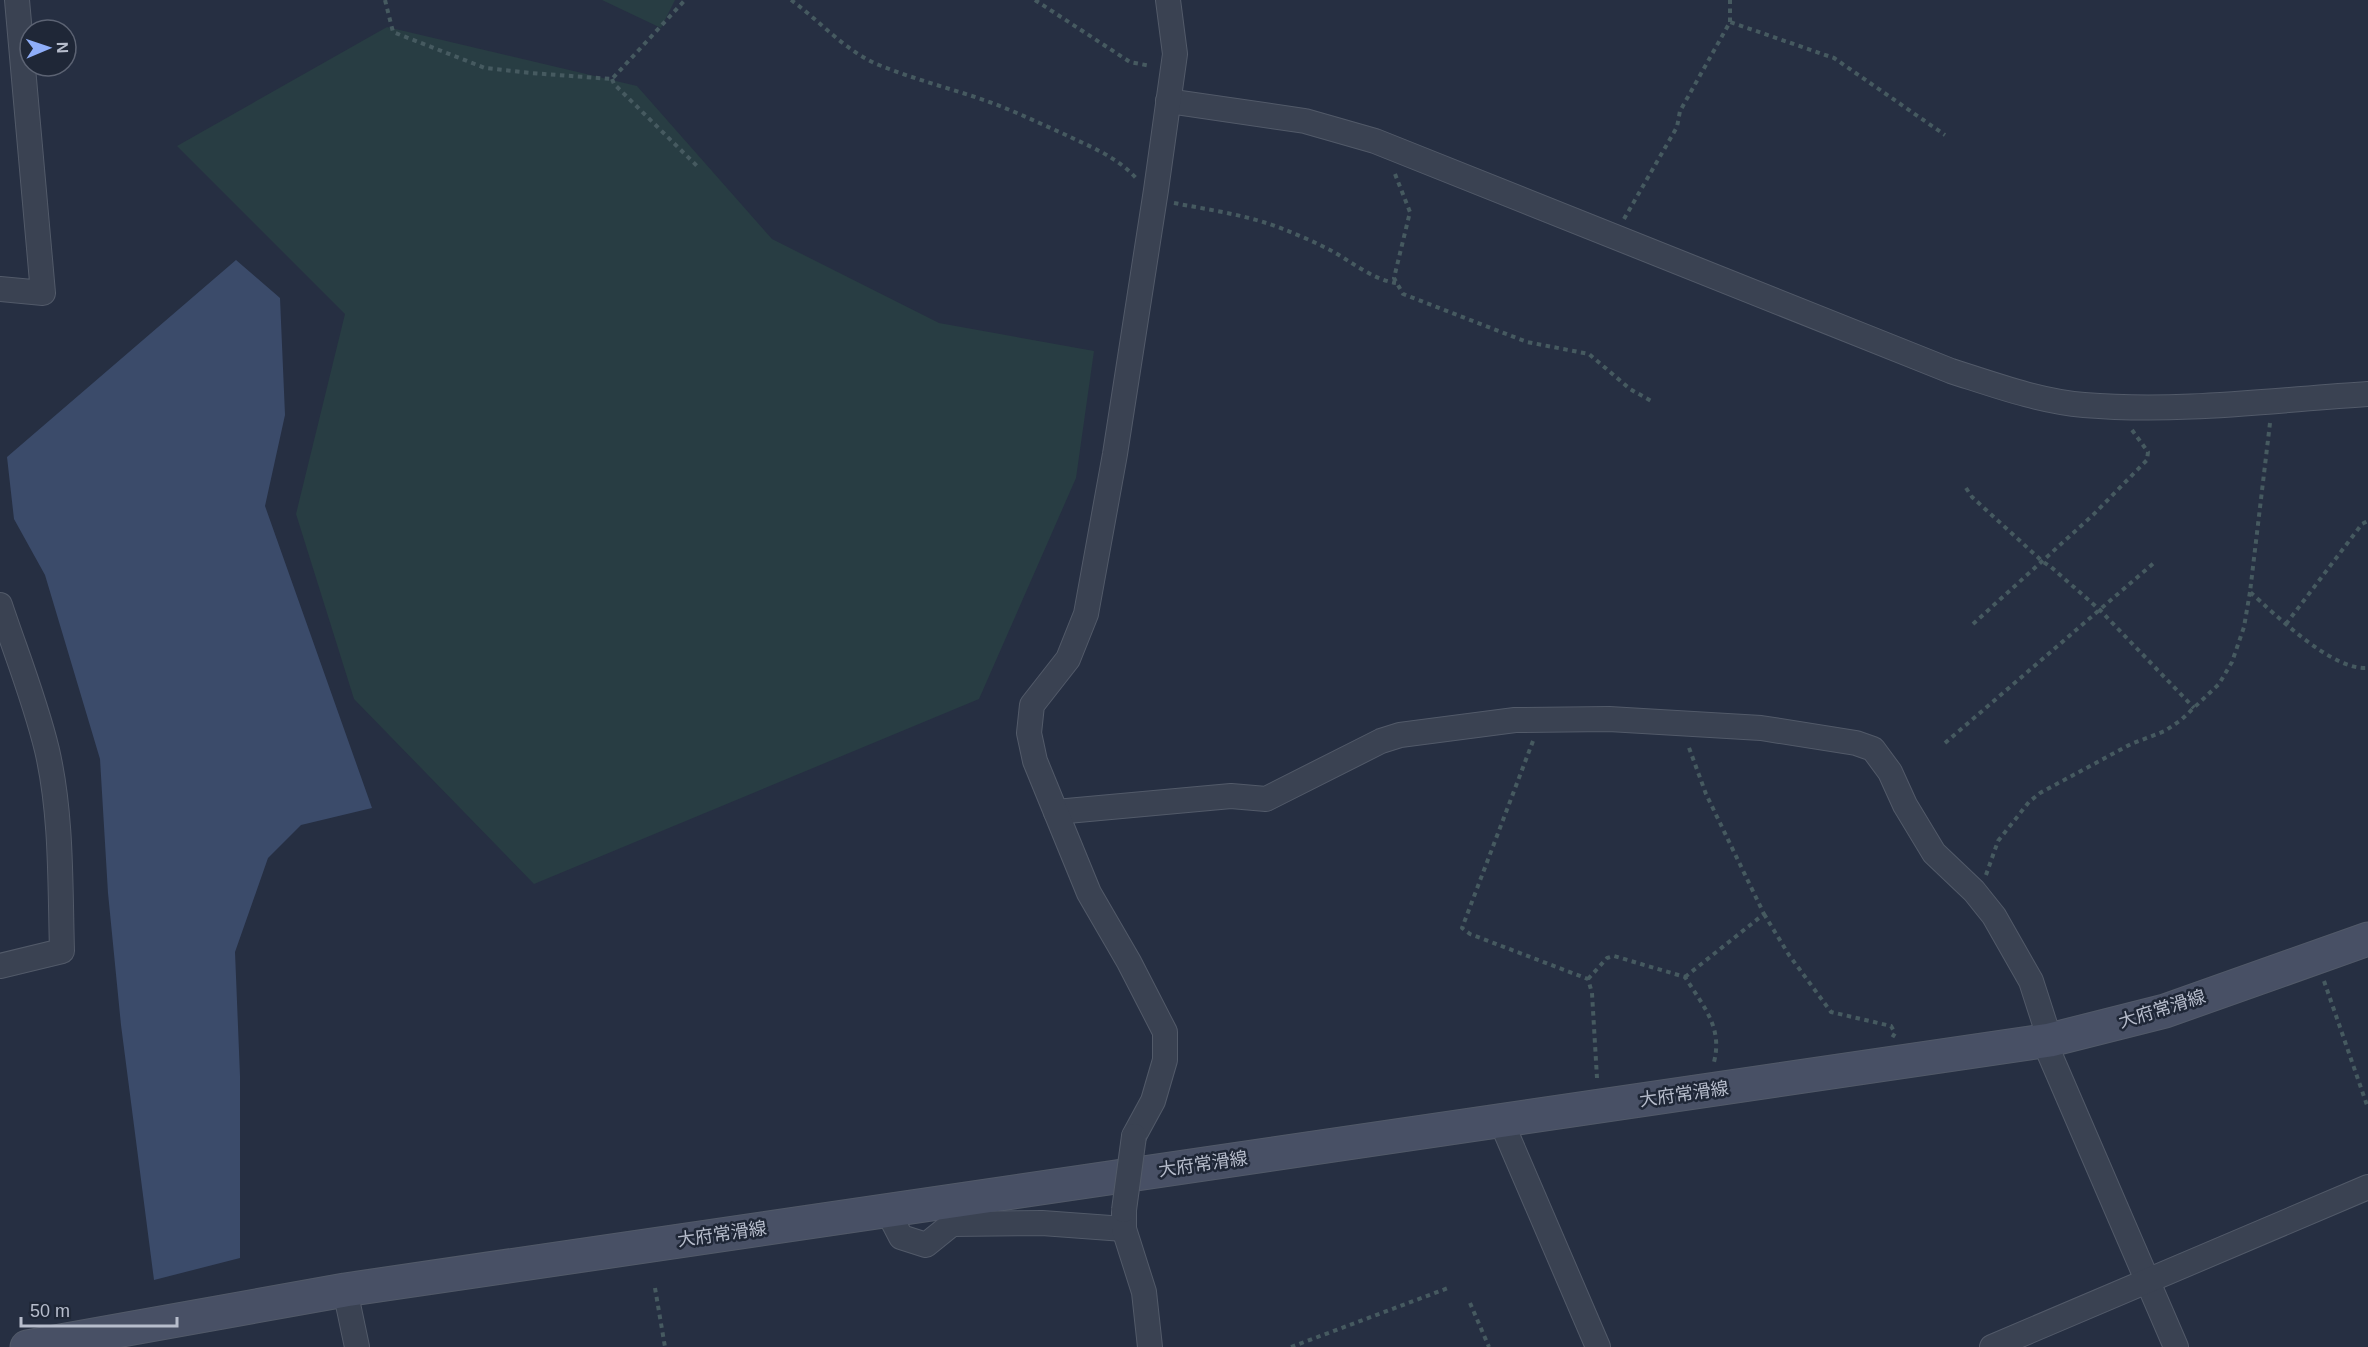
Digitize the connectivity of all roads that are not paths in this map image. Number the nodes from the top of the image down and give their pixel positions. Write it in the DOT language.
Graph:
graph roads {
  1 [pos="17,0"];
  2 [pos="1168,0"];
  3 [pos="1168,101"];
  4 [pos="0,289"];
  5 [pos="2362,390"];
  6 [pos="0,605"];
  7 [pos="5,638"];
  8 [pos="1056,812"];
  9 [pos="2368,939"];
  10 [pos="0,966"];
  11 [pos="2047,1040"];
  12 [pos="1501,1121"];
  13 [pos="2368,1187"];
  14 [pos="887,1210"];
  15 [pos="1124,1219"];
  16 [pos="2148,1280"];
  17 [pos="345,1290"];
  18 [pos="27,1347"];
  19 [pos="357,1347"];
  20 [pos="1150,1347"];
  21 [pos="1598,1347"];
  22 [pos="1992,1347"];
  23 [pos="2176,1347"];
  1 -- 4 [label="street"];
  2 -- 3 [label="street"];
  3 -- 5 [label="street"];
  3 -- 8 [label="street"];
  6 -- 7 [label="street"];
  7 -- 10 [label="street"];
  8 -- 11 [label="street"];
  8 -- 15 [label="street, bridge"];
  9 -- 11 [label="main road, 大府常滑線"];
  11 -- 12 [label="main road, 大府常滑線"];
  11 -- 16 [label="street"];
  12 -- 14 [label="main road, 大府常滑線"];
  12 -- 21 [label="street"];
  13 -- 16 [label="street"];
  14 -- 15 [label="street"];
  14 -- 17 [label="main road, 大府常滑線"];
  15 -- 20 [label="street"];
  16 -- 22 [label="street"];
  16 -- 23 [label="street"];
  17 -- 18 [label="main road, 大府常滑線"];
  17 -- 19 [label="street"];
}
